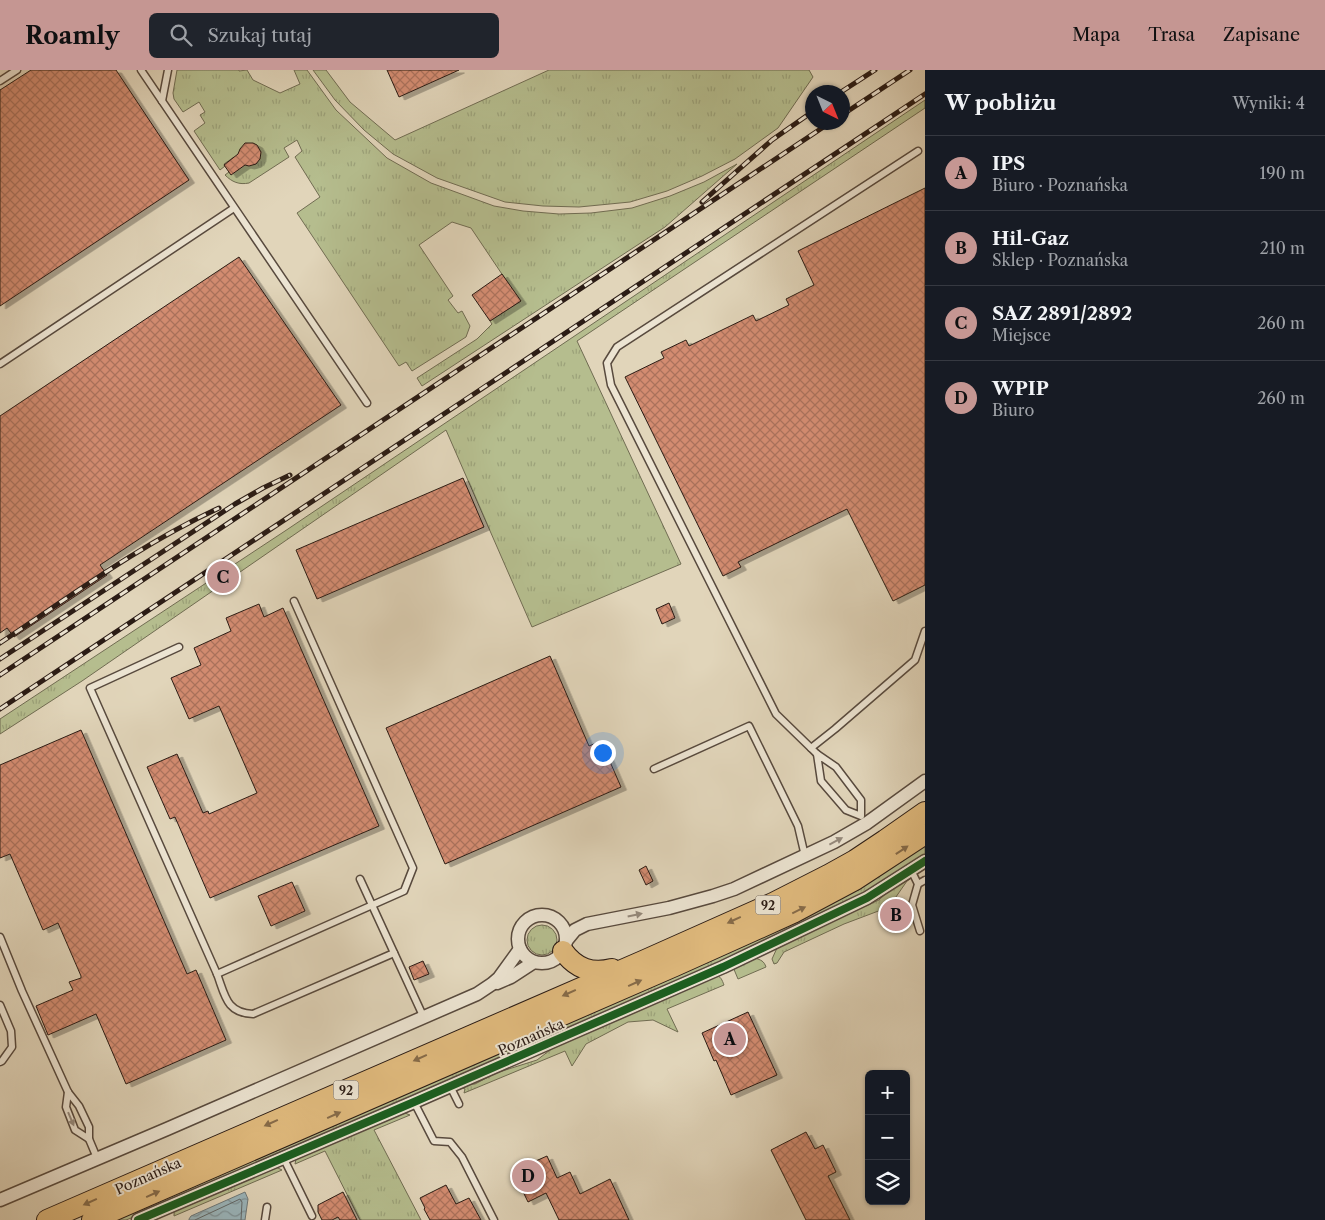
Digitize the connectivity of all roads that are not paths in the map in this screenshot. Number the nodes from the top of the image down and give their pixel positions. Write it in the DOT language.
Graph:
graph roads {
  1 [pos="17,70"];
  2 [pos="140,70"];
  3 [pos="168,70"];
  4 [pos="0,81"];
  5 [pos="162,101"];
  6 [pos="918,150"];
  7 [pos="234,208"];
  8 [pos="0,364"];
  9 [pos="367,403"];
  10 [pos="294,600"];
  11 [pos="925,631"];
  12 [pos="179,646"];
  13 [pos="811,748"];
  14 [pos="817,754"];
  15 [pos="654,769"];
  16 [pos="925,781"];
  17 [pos="925,812"];
  18 [pos="864,819"];
  19 [pos="925,834"];
  20 [pos="805,856"];
  21 [pos="925,861"];
  22 [pos="912,870"];
  23 [pos="360,879"];
  24 [pos="925,880"];
  25 [pos="918,884"];
  26 [pos="372,905"];
  27 [pos="920,931"];
  28 [pos="0,937"];
  29 [pos="565,946"];
  30 [pos="520,949"];
  31 [pos="394,952"];
  32 [pos="646,960"];
  33 [pos="534,962"];
  34 [pos="217,974"];
  35 [pos="492,984"];
  36 [pos="0,1005"];
  37 [pos="424,1018"];
  38 [pos="0,1062"];
  39 [pos="450,1086"];
  40 [pos="68,1092"];
  41 [pos="414,1102"];
  42 [pos="459,1104"];
  43 [pos="89,1139"];
  44 [pos="283,1157"];
  45 [pos="97,1158"];
  46 [pos="0,1200"];
  47 [pos="267,1207"];
  48 [pos="160,1216"];
  49 [pos="312,1216"];
  50 [pos="47,1220"];
  51 [pos="92,1220"];
  52 [pos="138,1220"];
  53 [pos="265,1220"];
  54 [pos="494,1220"];
  1 -- 4 [label="lane"];
  2 -- 5 [label="lane"];
  3 -- 5 [label="lane"];
  5 -- 7 [label="lane"];
  6 -- 13 [label="lane"];
  7 -- 8 [label="lane"];
  7 -- 9 [label="lane"];
  10 -- 26 [label="lane"];
  11 -- 13 [label="lane"];
  12 -- 34 [label="lane"];
  13 -- 14 [label="lane"];
  14 -- 18 [label="lane"];
  14 -- 18 [label="lane"];
  15 -- 20 [label="lane"];
  16 -- 18 [label="street"];
  17 -- 32 [label="main road, Poznańska / 92, one-way"];
  20 -- 18 [label="street, one-way"];
  51 -- 19 [label="main road, Poznańska / 92, one-way"];
  29 -- 20 [label="street, one-way"];
  21 -- 22 [label="street, Poznańska"];
  22 -- 25 [label="lane"];
  22 -- 39 [label="street, Poznańska"];
  23 -- 26 [label="lane"];
  24 -- 25 [label="lane"];
  25 -- 27 [label="lane"];
  26 -- 31 [label="lane"];
  26 -- 34 [label="lane"];
  28 -- 40 [label="lane"];
  29 -- 30 [label="street"];
  29 -- 32 [label="main road"];
  29 -- 33 [label="street"];
  30 -- 33 [label="street"];
  30 -- 35 [label="street"];
  31 -- 34 [label="lane"];
  31 -- 37 [label="lane"];
  32 -- 50 [label="main road, Poznańska / 92, one-way"];
  33 -- 35 [label="street"];
  35 -- 37 [label="street"];
  36 -- 38 [label="lane"];
  37 -- 45 [label="street"];
  39 -- 41 [label="street, Poznańska"];
  39 -- 42 [label="lane"];
  40 -- 43 [label="lane"];
  40 -- 43 [label="lane, one-way"];
  41 -- 44 [label="street, Poznańska"];
  41 -- 54 [label="lane"];
  43 -- 45 [label="lane"];
  44 -- 48 [label="street, Poznańska"];
  44 -- 49 [label="lane"];
  45 -- 46 [label="street"];
  47 -- 53 [label="lane"];
  48 -- 52 [label="street, Poznańska"];
}
